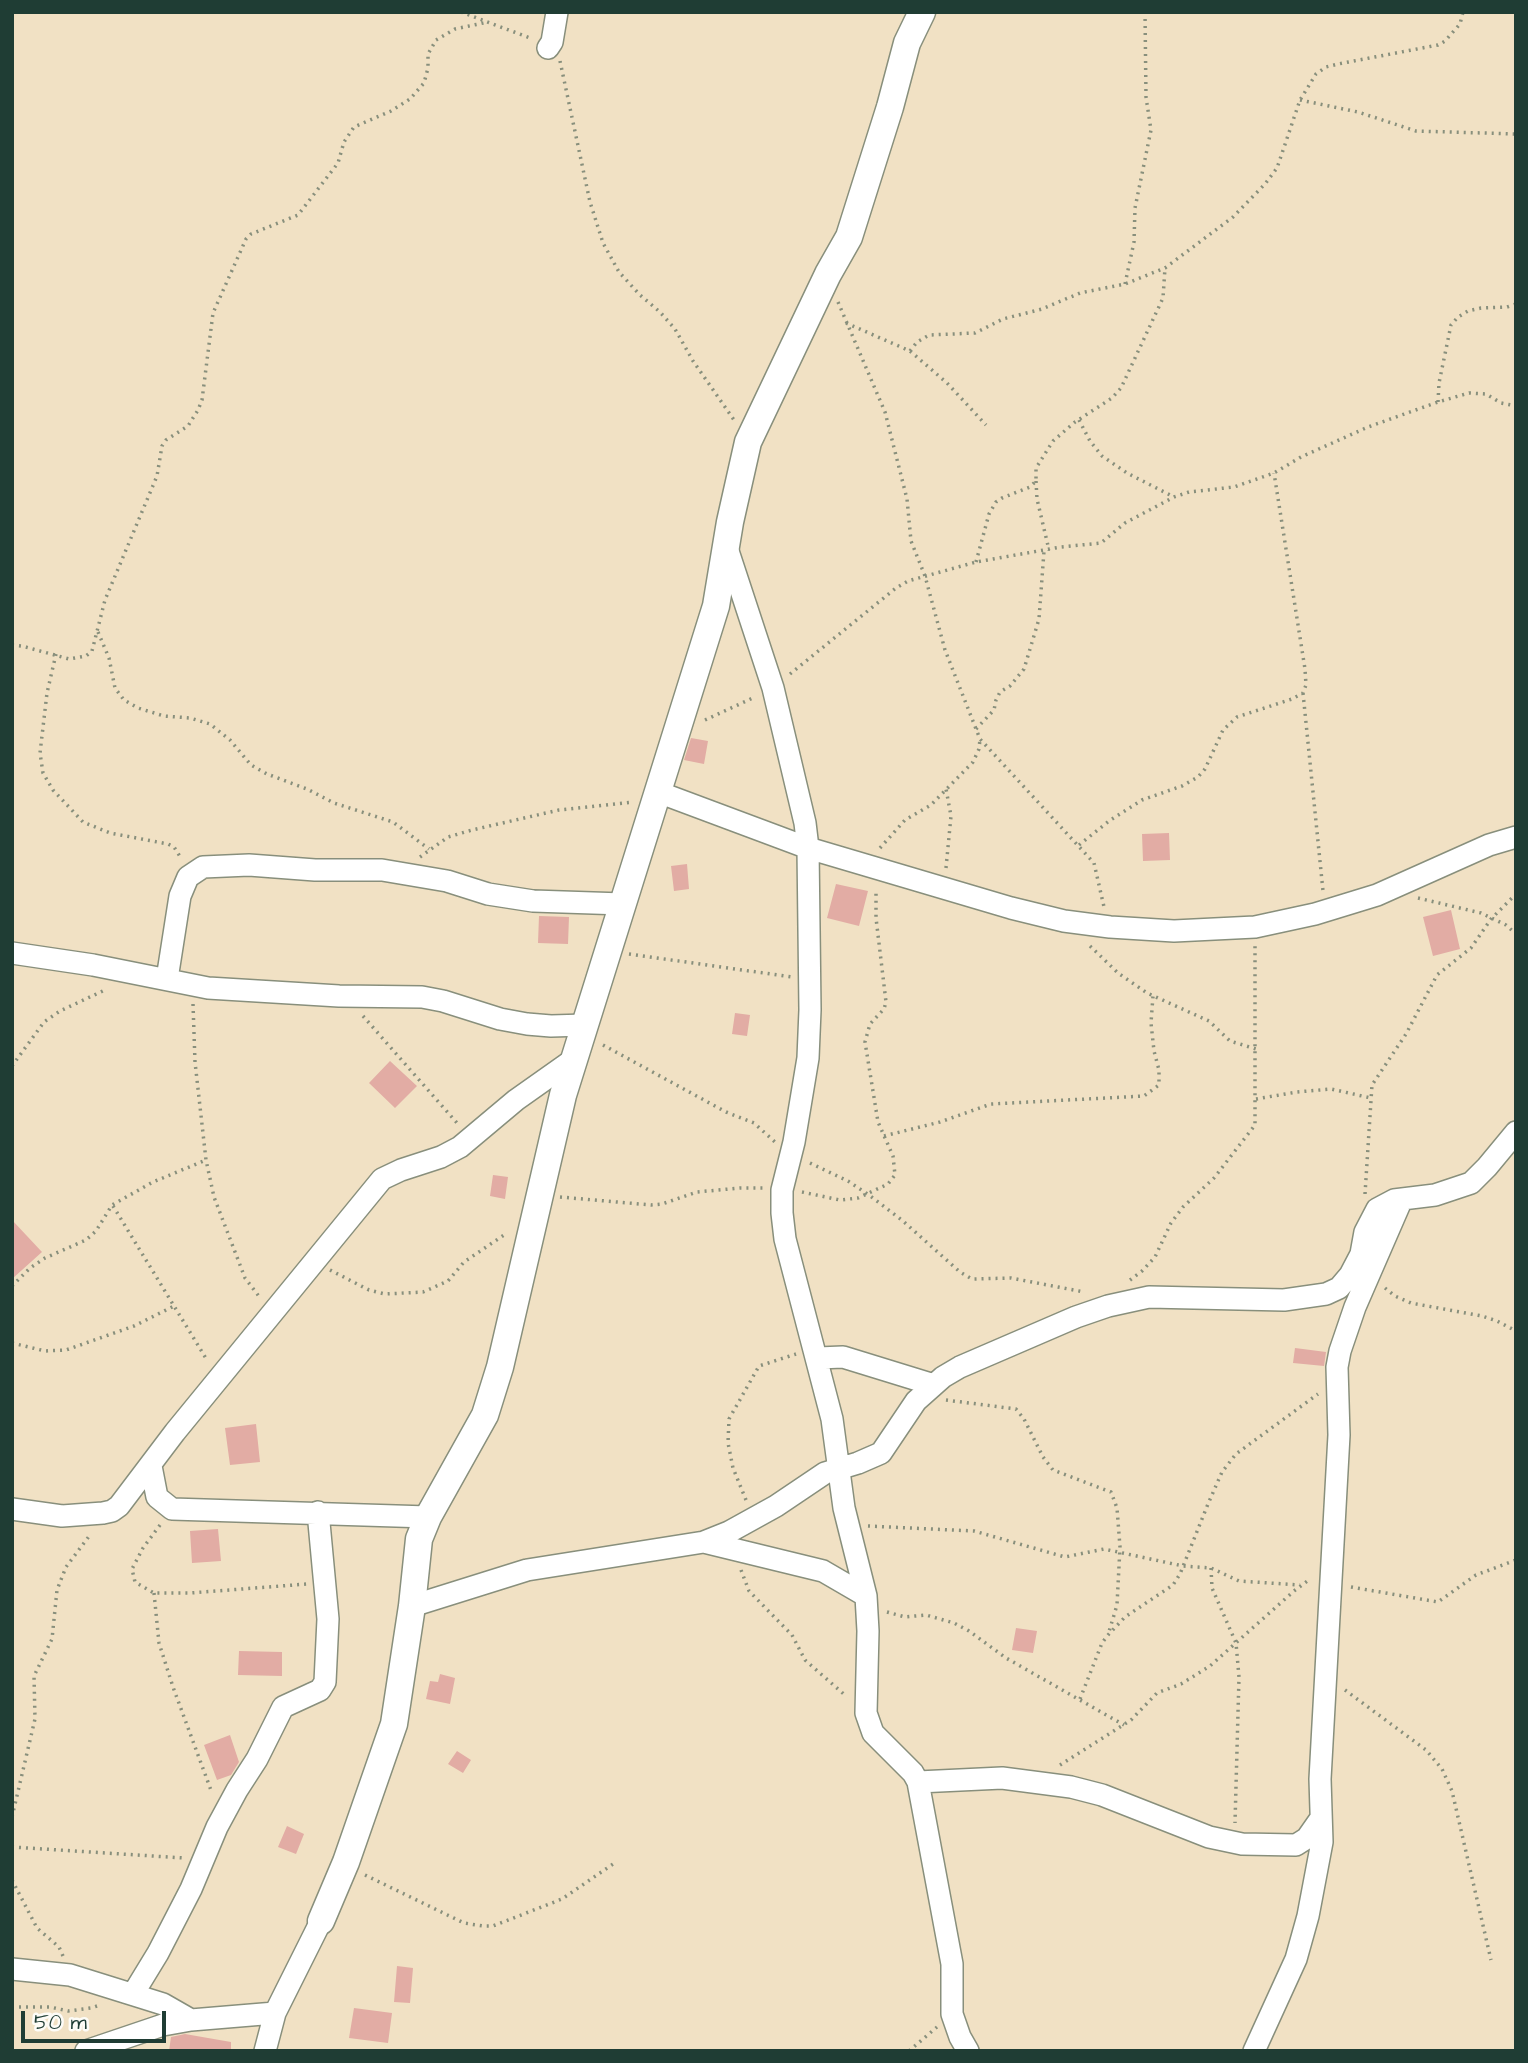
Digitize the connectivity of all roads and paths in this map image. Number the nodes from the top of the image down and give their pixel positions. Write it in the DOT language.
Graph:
graph roads {
  1 [pos="461,12"];
  2 [pos="557,12"];
  3 [pos="922,12"];
  4 [pos="1145,12"];
  5 [pos="1463,12"];
  6 [pos="488,22"];
  7 [pos="548,48"];
  8 [pos="1300,100"];
  9 [pos="1516,134"];
  10 [pos="1165,268"];
  11 [pos="828,274"];
  12 [pos="1125,284"];
  13 [pos="1516,304"];
  14 [pos="846,323"];
  15 [pos="909,351"];
  16 [pos="1438,402"];
  17 [pos="1516,406"];
  18 [pos="1079,419"];
  19 [pos="986,425"];
  20 [pos="751,436"];
  21 [pos="1274,472"];
  22 [pos="1036,481"];
  23 [pos="1174,497"];
  24 [pos="727,548"];
  25 [pos="1046,551"];
  26 [pos="976,562"];
  27 [pos="925,576"];
  28 [pos="98,631"];
  29 [pos="12,645"];
  30 [pos="57,654"];
  31 [pos="772,688"];
  32 [pos="1303,692"];
  33 [pos="678,729"];
  34 [pos="976,729"];
  35 [pos="980,739"];
  36 [pos="946,789"];
  37 [pos="657,796"];
  38 [pos="1516,837"];
  39 [pos="1079,845"];
  40 [pos="808,848"];
  41 [pos="429,849"];
  42 [pos="871,868"];
  43 [pos="412,875"];
  44 [pos="188,877"];
  45 [pos="944,887"];
  46 [pos="1390,889"];
  47 [pos="1516,894"];
  48 [pos="623,904"];
  49 [pos="1326,911"];
  50 [pos="1491,919"];
  51 [pos="1072,922"];
  52 [pos="1110,927"];
  53 [pos="1255,927"];
  54 [pos="1516,934"];
  55 [pos="607,948"];
  56 [pos="12,953"];
  57 [pos="140,974"];
  58 [pos="167,979"];
  59 [pos="809,979"];
  60 [pos="192,984"];
  61 [pos="339,996"];
  62 [pos="1153,996"];
  63 [pos="584,1029"];
  64 [pos="1256,1049"];
  65 [pos="574,1059"];
  66 [pos="12,1066"];
  67 [pos="1371,1098"];
  68 [pos="1256,1099"];
  69 [pos="1516,1132"];
  70 [pos="884,1136"];
  71 [pos="470,1139"];
  72 [pos="791,1152"];
  73 [pos="206,1160"];
  74 [pos="783,1188"];
  75 [pos="540,1195"];
  76 [pos="869,1195"];
  77 [pos="1402,1199"];
  78 [pos="112,1205"];
  79 [pos="1368,1224"];
  80 [pos="508,1232"];
  81 [pos="314,1262"];
  82 [pos="1368,1279"];
  83 [pos="1125,1283"];
  84 [pos="12,1286"];
  85 [pos="1090,1293"];
  86 [pos="174,1306"];
  87 [pos="274,1312"];
  88 [pos="1516,1331"];
  89 [pos="12,1343"];
  90 [pos="817,1354"];
  91 [pos="217,1381"];
  92 [pos="1336,1381"];
  93 [pos="939,1393"];
  94 [pos="151,1466"];
  95 [pos="839,1468"];
  96 [pos="12,1509"];
  97 [pos="172,1509"];
  98 [pos="112,1511"];
  99 [pos="318,1513"];
  100 [pos="428,1517"];
  101 [pos="753,1519"];
  102 [pos="848,1525"];
  103 [pos="704,1542"];
  104 [pos="733,1549"];
  105 [pos="1119,1553"];
  106 [pos="1516,1560"];
  107 [pos="1183,1566"];
  108 [pos="1211,1569"];
  109 [pos="1332,1579"];
  110 [pos="326,1583"];
  111 [pos="1300,1585"];
  112 [pos="154,1593"];
  113 [pos="867,1602"];
  114 [pos="412,1606"];
  115 [pos="1108,1635"];
  116 [pos="1236,1643"];
  117 [pos="1326,1676"];
  118 [pos="1080,1699"];
  119 [pos="866,1713"];
  120 [pos="1124,1725"];
  121 [pos="1019,1780"];
  122 [pos="918,1782"];
  123 [pos="12,1817"];
  124 [pos="222,1818"];
  125 [pos="1321,1818"];
  126 [pos="1234,1842"];
  127 [pos="12,1847"];
  128 [pos="204,1859"];
  129 [pos="616,1861"];
  130 [pos="346,1862"];
  131 [pos="12,1881"];
  132 [pos="321,1921"];
  133 [pos="1491,1960"];
  134 [pos="12,1969"];
  135 [pos="70,1975"];
  136 [pos="130,1993"];
  137 [pos="12,2007"];
  138 [pos="275,2013"];
  139 [pos="952,2014"];
  140 [pos="191,2020"];
  141 [pos="86,2051"];
  142 [pos="265,2051"];
  143 [pos="909,2051"];
  144 [pos="968,2051"];
  145 [pos="1254,2051"];
  1 -- 6 [label="path"];
  2 -- 7 [label="street"];
  3 -- 11 [label="street"];
  4 -- 12 [label="path"];
  5 -- 8 [label="path"];
  6 -- 7 [label="path"];
  6 -- 28 [label="path"];
  7 -- 20 [label="path"];
  8 -- 9 [label="path"];
  8 -- 10 [label="path"];
  10 -- 12 [label="path"];
  10 -- 18 [label="path"];
  11 -- 14 [label="path"];
  11 -- 20 [label="street"];
  12 -- 15 [label="path"];
  13 -- 16 [label="path"];
  14 -- 15 [label="path"];
  14 -- 27 [label="path"];
  15 -- 19 [label="path"];
  16 -- 17 [label="path"];
  16 -- 21 [label="path"];
  18 -- 22 [label="path"];
  18 -- 23 [label="path"];
  20 -- 24 [label="street"];
  21 -- 23 [label="path"];
  21 -- 32 [label="path"];
  22 -- 25 [label="path"];
  22 -- 26 [label="path"];
  23 -- 25 [label="path"];
  24 -- 31 [label="street"];
  24 -- 33 [label="street"];
  25 -- 26 [label="path"];
  25 -- 34 [label="path"];
  26 -- 27 [label="path"];
  27 -- 31 [label="path"];
  27 -- 34 [label="path"];
  28 -- 30 [label="path"];
  28 -- 41 [label="path"];
  29 -- 30 [label="path"];
  30 -- 44 [label="path"];
  31 -- 33 [label="path"];
  31 -- 40 [label="street"];
  32 -- 39 [label="path"];
  32 -- 49 [label="path"];
  33 -- 37 [label="street"];
  34 -- 35 [label="path"];
  35 -- 36 [label="path"];
  35 -- 39 [label="path"];
  36 -- 42 [label="path"];
  36 -- 45 [label="path"];
  37 -- 40 [label="street"];
  37 -- 41 [label="path"];
  37 -- 48 [label="street"];
  38 -- 46 [label="street"];
  39 -- 52 [label="path"];
  40 -- 42 [label="street"];
  40 -- 59 [label="street"];
  41 -- 43 [label="path"];
  42 -- 45 [label="street"];
  42 -- 70 [label="path"];
  43 -- 44 [label="street"];
  43 -- 48 [label="street"];
  44 -- 58 [label="street"];
  45 -- 51 [label="street"];
  46 -- 49 [label="street"];
  46 -- 50 [label="path"];
  47 -- 50 [label="path"];
  48 -- 55 [label="street"];
  49 -- 53 [label="street"];
  50 -- 54 [label="path"];
  50 -- 67 [label="path"];
  51 -- 52 [label="street"];
  51 -- 62 [label="path"];
  52 -- 53 [label="street"];
  53 -- 64 [label="path"];
  55 -- 59 [label="path"];
  55 -- 63 [label="street"];
  56 -- 57 [label="street"];
  57 -- 58 [label="street"];
  57 -- 66 [label="path"];
  58 -- 60 [label="street"];
  59 -- 72 [label="street"];
  60 -- 61 [label="street"];
  60 -- 73 [label="path"];
  61 -- 63 [label="street"];
  61 -- 71 [label="path"];
  62 -- 64 [label="path"];
  62 -- 70 [label="path"];
  63 -- 65 [label="street"];
  63 -- 72 [label="path"];
  64 -- 68 [label="path"];
  65 -- 71 [label="street"];
  65 -- 75 [label="street"];
  67 -- 68 [label="path"];
  67 -- 79 [label="path"];
  68 -- 83 [label="path"];
  69 -- 77 [label="street"];
  70 -- 76 [label="path"];
  71 -- 81 [label="street"];
  72 -- 74 [label="street"];
  72 -- 76 [label="path"];
  73 -- 78 [label="path"];
  73 -- 87 [label="path"];
  74 -- 75 [label="path"];
  74 -- 76 [label="path"];
  74 -- 90 [label="street"];
  75 -- 100 [label="street"];
  76 -- 85 [label="path"];
  77 -- 79 [label="street"];
  77 -- 82 [label="street"];
  78 -- 84 [label="path"];
  78 -- 86 [label="path"];
  79 -- 93 [label="street"];
  80 -- 81 [label="path"];
  81 -- 87 [label="street"];
  82 -- 88 [label="path"];
  82 -- 92 [label="street"];
  86 -- 89 [label="path"];
  86 -- 91 [label="path"];
  87 -- 91 [label="street"];
  90 -- 93 [label="street"];
  90 -- 95 [label="street"];
  90 -- 101 [label="path"];
  91 -- 94 [label="street"];
  92 -- 107 [label="path"];
  92 -- 109 [label="street"];
  93 -- 95 [label="street"];
  93 -- 105 [label="path"];
  94 -- 97 [label="street"];
  94 -- 98 [label="street"];
  95 -- 101 [label="street"];
  95 -- 102 [label="street"];
  96 -- 98 [label="street"];
  97 -- 99 [label="street"];
  97 -- 112 [label="path"];
  98 -- 123 [label="path"];
  99 -- 100 [label="street"];
  99 -- 110 [label="street"];
  100 -- 114 [label="street"];
  101 -- 103 [label="street"];
  102 -- 105 [label="path"];
  102 -- 113 [label="street"];
  103 -- 104 [label="street"];
  103 -- 114 [label="street"];
  104 -- 113 [label="street"];
  104 -- 119 [label="path"];
  105 -- 107 [label="path"];
  105 -- 115 [label="path"];
  106 -- 109 [label="path"];
  107 -- 108 [label="path"];
  107 -- 115 [label="path"];
  108 -- 111 [label="path"];
  108 -- 116 [label="path"];
  109 -- 111 [label="path"];
  109 -- 117 [label="street"];
  110 -- 112 [label="path"];
  110 -- 124 [label="street"];
  111 -- 116 [label="path"];
  112 -- 124 [label="path"];
  113 -- 118 [label="path"];
  113 -- 119 [label="street"];
  114 -- 130 [label="street"];
  115 -- 118 [label="path"];
  116 -- 120 [label="path"];
  116 -- 126 [label="path"];
  117 -- 125 [label="street"];
  117 -- 133 [label="path"];
  118 -- 120 [label="path"];
  119 -- 122 [label="street"];
  120 -- 121 [label="path"];
  121 -- 122 [label="street"];
  121 -- 126 [label="street"];
  122 -- 139 [label="street"];
  124 -- 128 [label="street"];
  125 -- 126 [label="street"];
  125 -- 145 [label="street"];
  127 -- 128 [label="path"];
  128 -- 136 [label="street"];
  129 -- 130 [label="path"];
  130 -- 132 [label="street"];
  131 -- 135 [label="path"];
  132 -- 138 [label="street"];
  134 -- 135 [label="street"];
  135 -- 136 [label="street"];
  136 -- 137 [label="path"];
  136 -- 140 [label="street"];
  138 -- 140 [label="street"];
  138 -- 142 [label="street"];
  139 -- 143 [label="path"];
  139 -- 144 [label="street"];
  140 -- 141 [label="street"];
}
